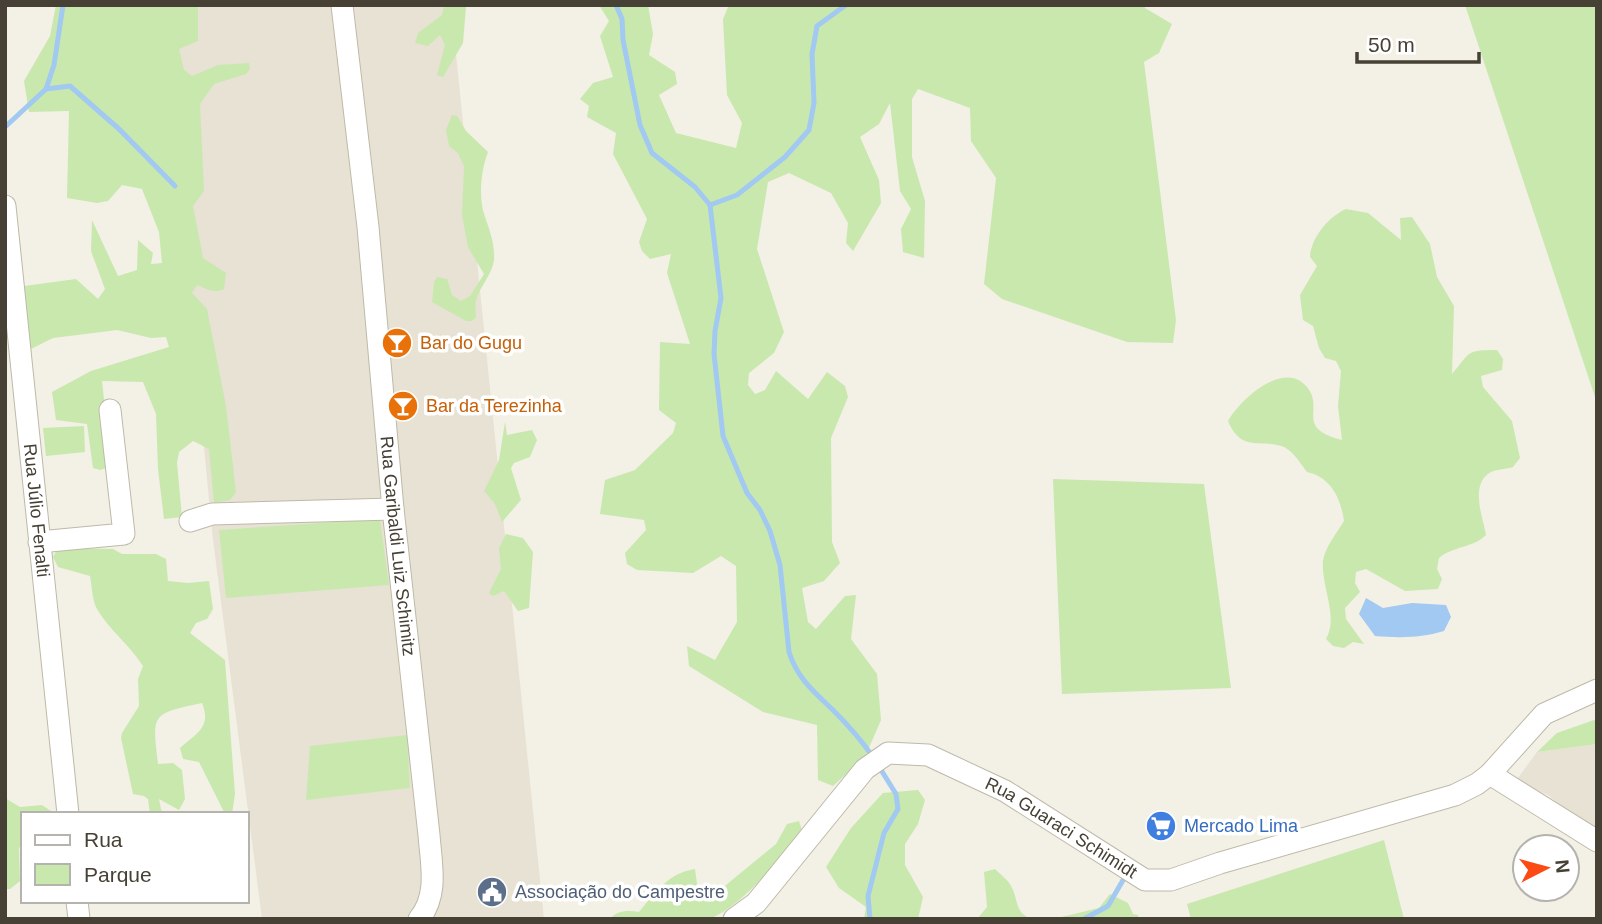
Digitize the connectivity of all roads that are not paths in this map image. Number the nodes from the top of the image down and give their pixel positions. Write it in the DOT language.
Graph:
graph roads {
  1 [pos="342,5"];
  2 [pos="5,206"];
  3 [pos="110,410"];
  4 [pos="393,509"];
  5 [pos="190,521"];
  6 [pos="39,541"];
  7 [pos="1597,690"];
  8 [pos="1490,774"];
  9 [pos="68,812"];
  10 [pos="1597,841"];
  11 [pos="419,919"];
  12 [pos="734,919"];
  1 -- 4 [label="street, Rua Garibaldi Luiz Schimitz"];
  2 -- 6 [label="street, Rua Júlio Fenalti"];
  3 -- 6 [label="street"];
  4 -- 5 [label="street"];
  4 -- 11 [label="street, Rua Garibaldi Luiz Schimitz"];
  6 -- 9 [label="street, Rua Júlio Fenalti"];
  7 -- 8 [label="street, Rua Guaraci Schimidt"];
  8 -- 10 [label="street"];
  8 -- 12 [label="street, Rua Guaraci Schimidt"];
}
